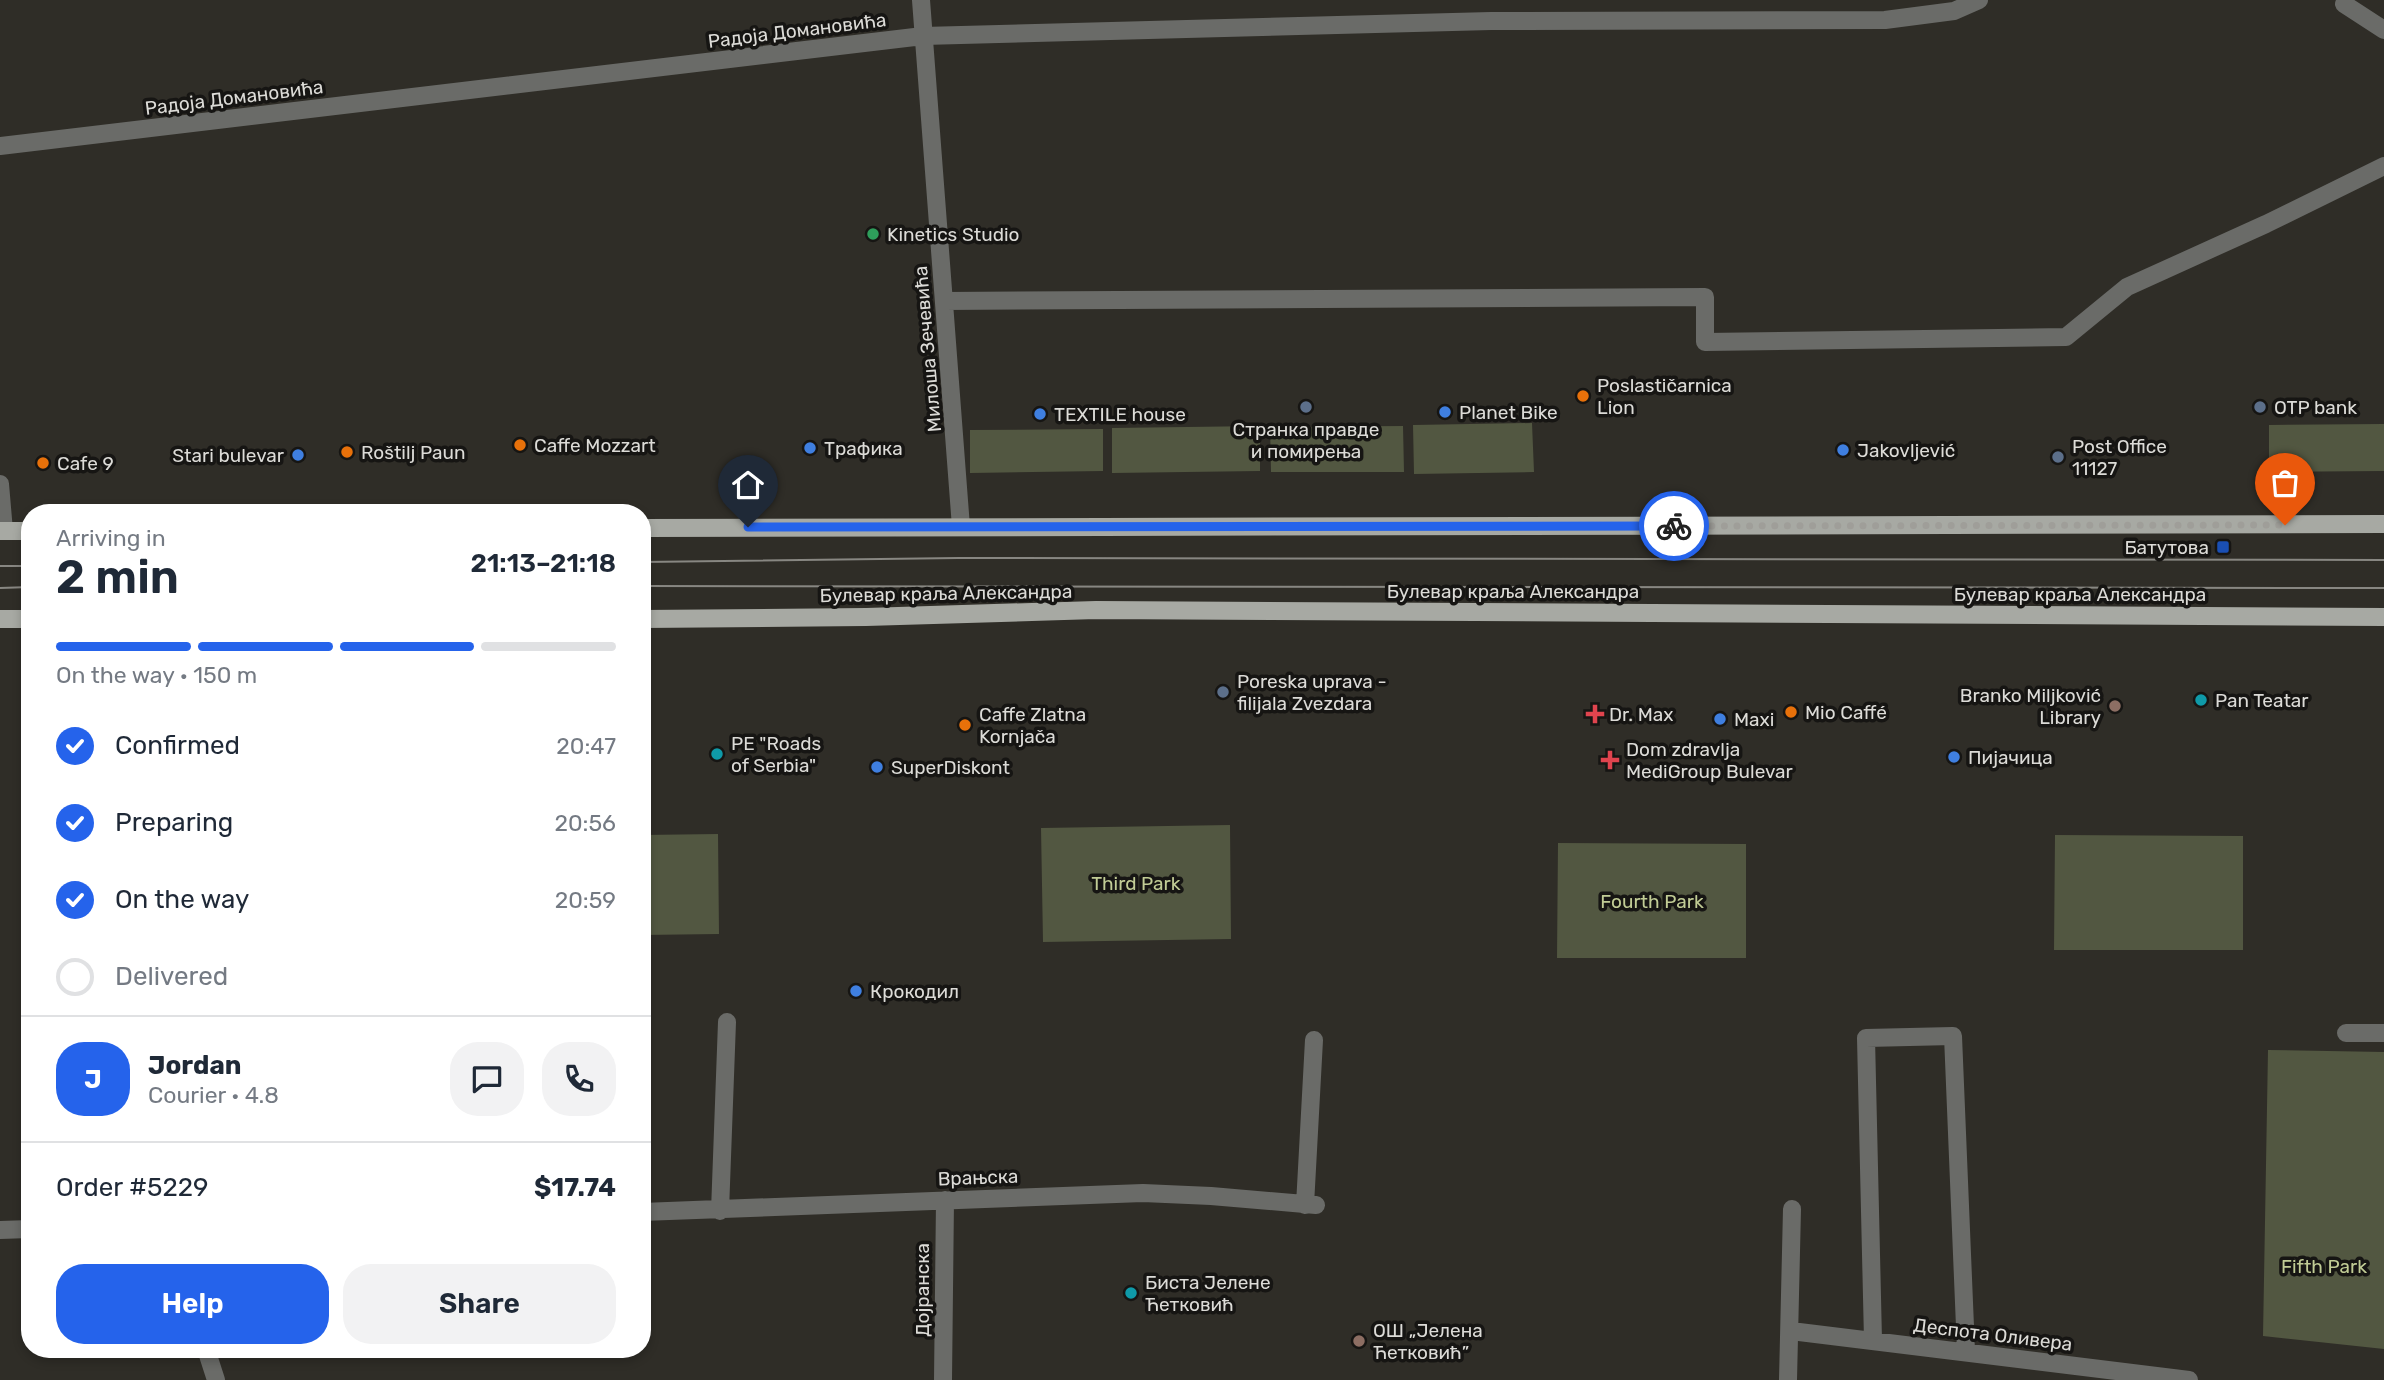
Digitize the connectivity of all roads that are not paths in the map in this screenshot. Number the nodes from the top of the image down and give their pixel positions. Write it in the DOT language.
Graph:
graph roads {
  1 [pos="921,0"];
  2 [pos="1979,0"];
  3 [pos="2344,4"];
  4 [pos="2384,30"];
  5 [pos="923,36"];
  6 [pos="0,146"];
  7 [pos="2384,166"];
  8 [pos="944,301"];
  9 [pos="0,484"];
  10 [pos="2384,524"];
  11 [pos="961,527"];
  12 [pos="651,528"];
  13 [pos="2,531"];
  14 [pos="21,531"];
  15 [pos="2384,617"];
  16 [pos="0,619"];
  17 [pos="21,619"];
  18 [pos="651,619"];
  19 [pos="727,1022"];
  20 [pos="2346,1033"];
  21 [pos="2384,1033"];
  22 [pos="1314,1040"];
  23 [pos="944,1200"];
  24 [pos="1792,1209"];
  25 [pos="720,1210"];
  26 [pos="651,1212"];
  27 [pos="21,1229"];
  28 [pos="0,1230"];
  29 [pos="1791,1331"];
  30 [pos="1873,1340"];
  31 [pos="1966,1351"];
  32 [pos="209,1358"];
  33 [pos="2164,1378"];
  34 [pos="216,1380"];
  35 [pos="943,1380"];
  36 [pos="1788,1380"];
  37 [pos="2189,1380"];
  1 -- 5 [label="street, Милоша Зечевића"];
  2 -- 5 [label="street, Радоја Домановића"];
  3 -- 4 [label="street"];
  5 -- 6 [label="street, Радоја Домановића"];
  5 -- 8 [label="street, Милоша Зечевића"];
  7 -- 8 [label="street"];
  8 -- 11 [label="street, Милоша Зечевића"];
  9 -- 13 [label="street"];
  10 -- 11 [label="main road"];
  11 -- 12 [label="main road"];
  13 -- 14 [label="main road"];
  15 -- 18 [label="main road, Булевар краља Александра"];
  16 -- 17 [label="main road"];
  19 -- 25 [label="street"];
  20 -- 21 [label="street"];
  22 -- 23 [label="street, Врањска"];
  23 -- 25 [label="street, Врањска"];
  23 -- 35 [label="street, Дојранска"];
  24 -- 29 [label="street"];
  25 -- 26 [label="street, Врањска"];
  27 -- 28 [label="street"];
  29 -- 30 [label="street, Деспота Оливера"];
  29 -- 36 [label="street"];
  30 -- 31 [label="street, Деспота Оливера"];
  30 -- 31 [label="street"];
  31 -- 33 [label="street, Деспота Оливера"];
  32 -- 34 [label="street"];
  33 -- 37 [label="street, Деспота Оливера"];
}
